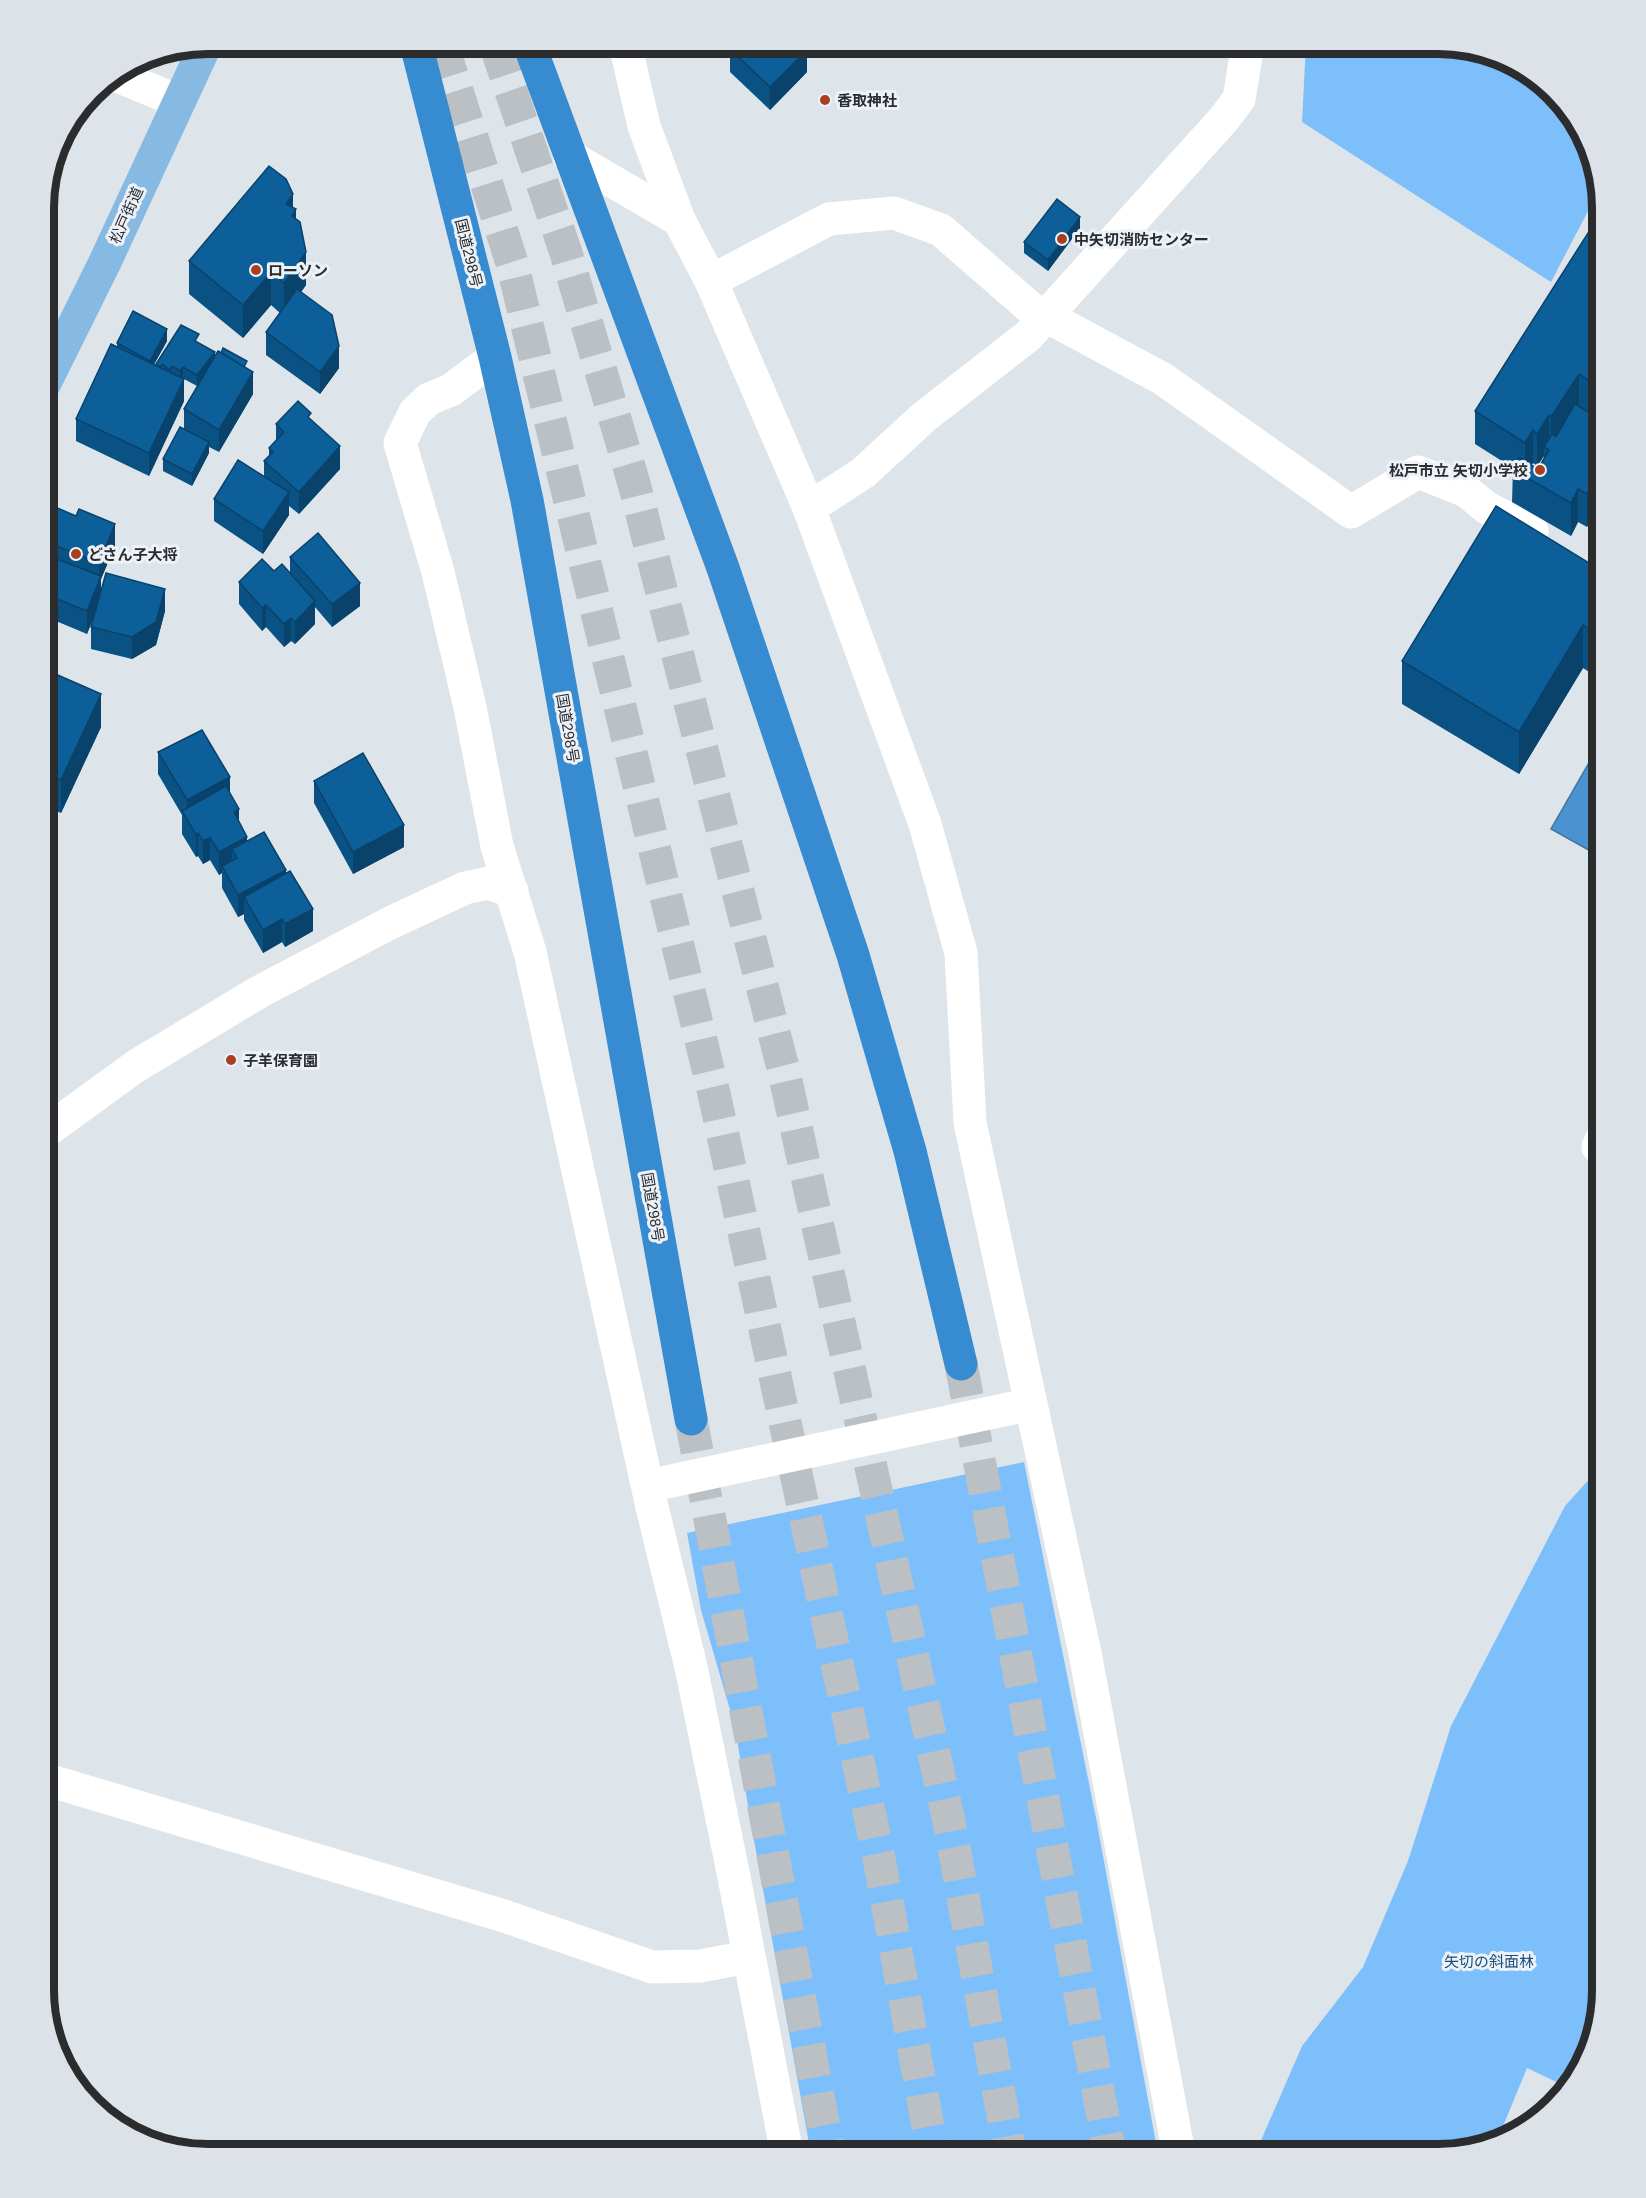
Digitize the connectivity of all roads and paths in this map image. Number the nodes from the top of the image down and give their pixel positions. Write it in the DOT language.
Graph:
graph roads {
  1 [pos="201,54"];
  2 [pos="417,54"];
  3 [pos="533,54"];
  4 [pos="627,54"];
  5 [pos="1246,54"];
  6 [pos="125,79"];
  7 [pos="178,101"];
  8 [pos="569,156"];
  9 [pos="679,220"];
  10 [pos="711,281"];
  11 [pos="1045,317"];
  12 [pos="495,357"];
  13 [pos="54,365"];
  14 [pos="809,508"];
  15 [pos="1555,544"];
  16 [pos="512,891"];
  17 [pos="54,1126"];
  18 [pos="961,1364"];
  19 [pos="1031,1404"];
  20 [pos="691,1419"];
  21 [pos="648,1486"];
  22 [pos="54,1782"];
  23 [pos="748,1957"];
  24 [pos="785,2144"];
  25 [pos="1177,2144"];
  1 -- 7 [label="main road, 松戸街道"];
  2 -- 12 [label="highway, 国道298号"];
  3 -- 8 [label="highway"];
  4 -- 9 [label="street"];
  5 -- 11 [label="street"];
  6 -- 7 [label="street"];
  7 -- 13 [label="main road, 松戸街道"];
  8 -- 9 [label="street"];
  8 -- 18 [label="highway"];
  9 -- 10 [label="street"];
  10 -- 11 [label="street"];
  10 -- 14 [label="street"];
  11 -- 14 [label="street"];
  11 -- 15 [label="street"];
  12 -- 16 [label="street"];
  12 -- 20 [label="highway, 国道298号"];
  14 -- 19 [label="street"];
  16 -- 17 [label="street"];
  16 -- 21 [label="street"];
  19 -- 21 [label="street"];
  19 -- 25 [label="street"];
  21 -- 23 [label="street"];
  22 -- 23 [label="street"];
  23 -- 24 [label="street"];
}
